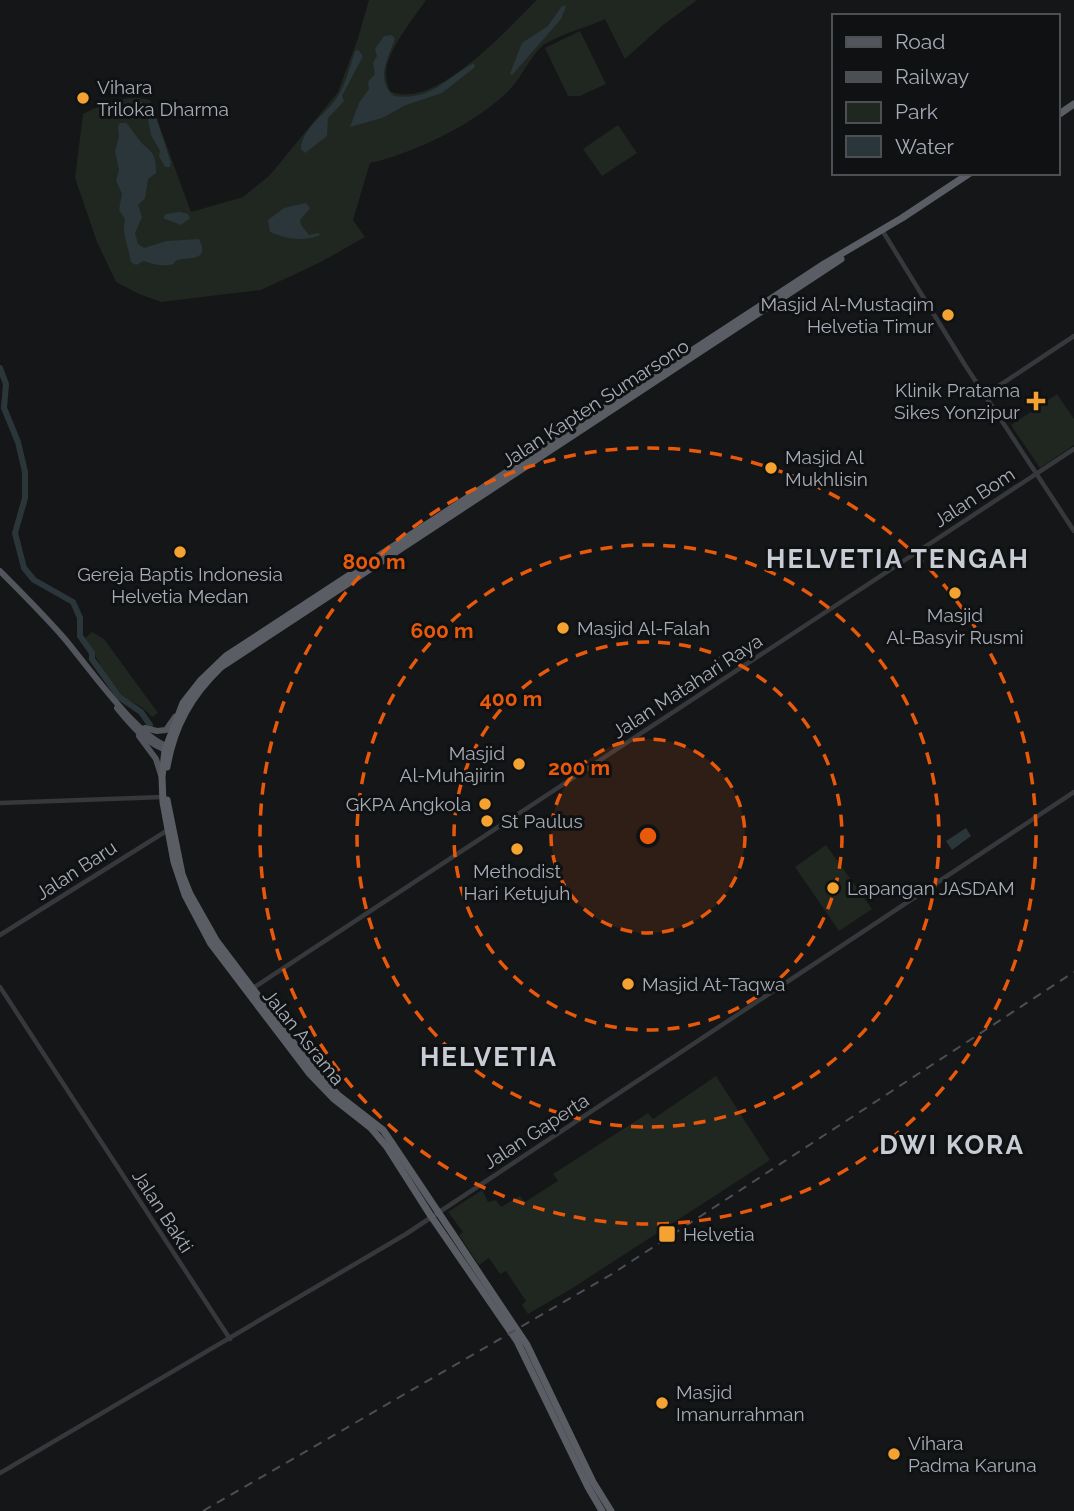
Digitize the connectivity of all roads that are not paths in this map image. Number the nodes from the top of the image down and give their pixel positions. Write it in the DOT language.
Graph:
graph roads {
  1 [pos="967,175"];
  2 [pos="882,230"];
  3 [pos="1074,336"];
  4 [pos="985,395"];
  5 [pos="1074,449"];
  6 [pos="1036,473"];
  7 [pos="1074,531"];
  8 [pos="927,545"];
  9 [pos="0,573"];
  10 [pos="323,597"];
  11 [pos="175,717"];
  12 [pos="134,724"];
  13 [pos="168,749"];
  14 [pos="162,777"];
  15 [pos="1074,792"];
  16 [pos="163,797"];
  17 [pos="0,803"];
  18 [pos="166,830"];
  19 [pos="0,935"];
  20 [pos="0,987"];
  21 [pos="253,988"];
  22 [pos="434,1214"];
  23 [pos="230,1339"];
  24 [pos="0,1473"];
  25 [pos="603,1511"];
  26 [pos="611,1511"];
  1 -- 2 [label="highway, Jalan Kapten Sumarsono"];
  2 -- 4 [label="street"];
  2 -- 10 [label="highway, Jalan Kapten Sumarsono"];
  3 -- 4 [label="street"];
  4 -- 6 [label="street"];
  5 -- 6 [label="street, Jalan Bom"];
  6 -- 7 [label="street"];
  6 -- 8 [label="street, Jalan Bom"];
  8 -- 21 [label="street, Jalan Matahari Raya"];
  9 -- 12 [label="main road"];
  10 -- 11 [label="highway, Jalan Asrama"];
  10 -- 13 [label="highway, Jalan Asrama"];
  11 -- 12 [label="main road"];
  11 -- 13 [label="highway, Jalan Asrama"];
  12 -- 13 [label="main road"];
  12 -- 14 [label="main road"];
  13 -- 14 [label="highway, Jalan Asrama"];
  13 -- 18 [label="highway, Jalan Asrama"];
  14 -- 16 [label="highway, Jalan Asrama"];
  15 -- 22 [label="street, Jalan Gaperta"];
  16 -- 17 [label="street"];
  16 -- 18 [label="highway, Jalan Asrama"];
  18 -- 19 [label="street, Jalan Baru"];
  18 -- 21 [label="highway, Jalan Asrama"];
  18 -- 22 [label="highway, Jalan Asrama"];
  20 -- 23 [label="street, Jalan Bakti"];
  21 -- 22 [label="highway, Jalan Asrama"];
  22 -- 23 [label="street, Jalan Gaperta"];
  22 -- 25 [label="highway, Jalan Asrama"];
  22 -- 26 [label="highway, Jalan Asrama"];
  23 -- 24 [label="street, Jalan Gaperta"];
}
